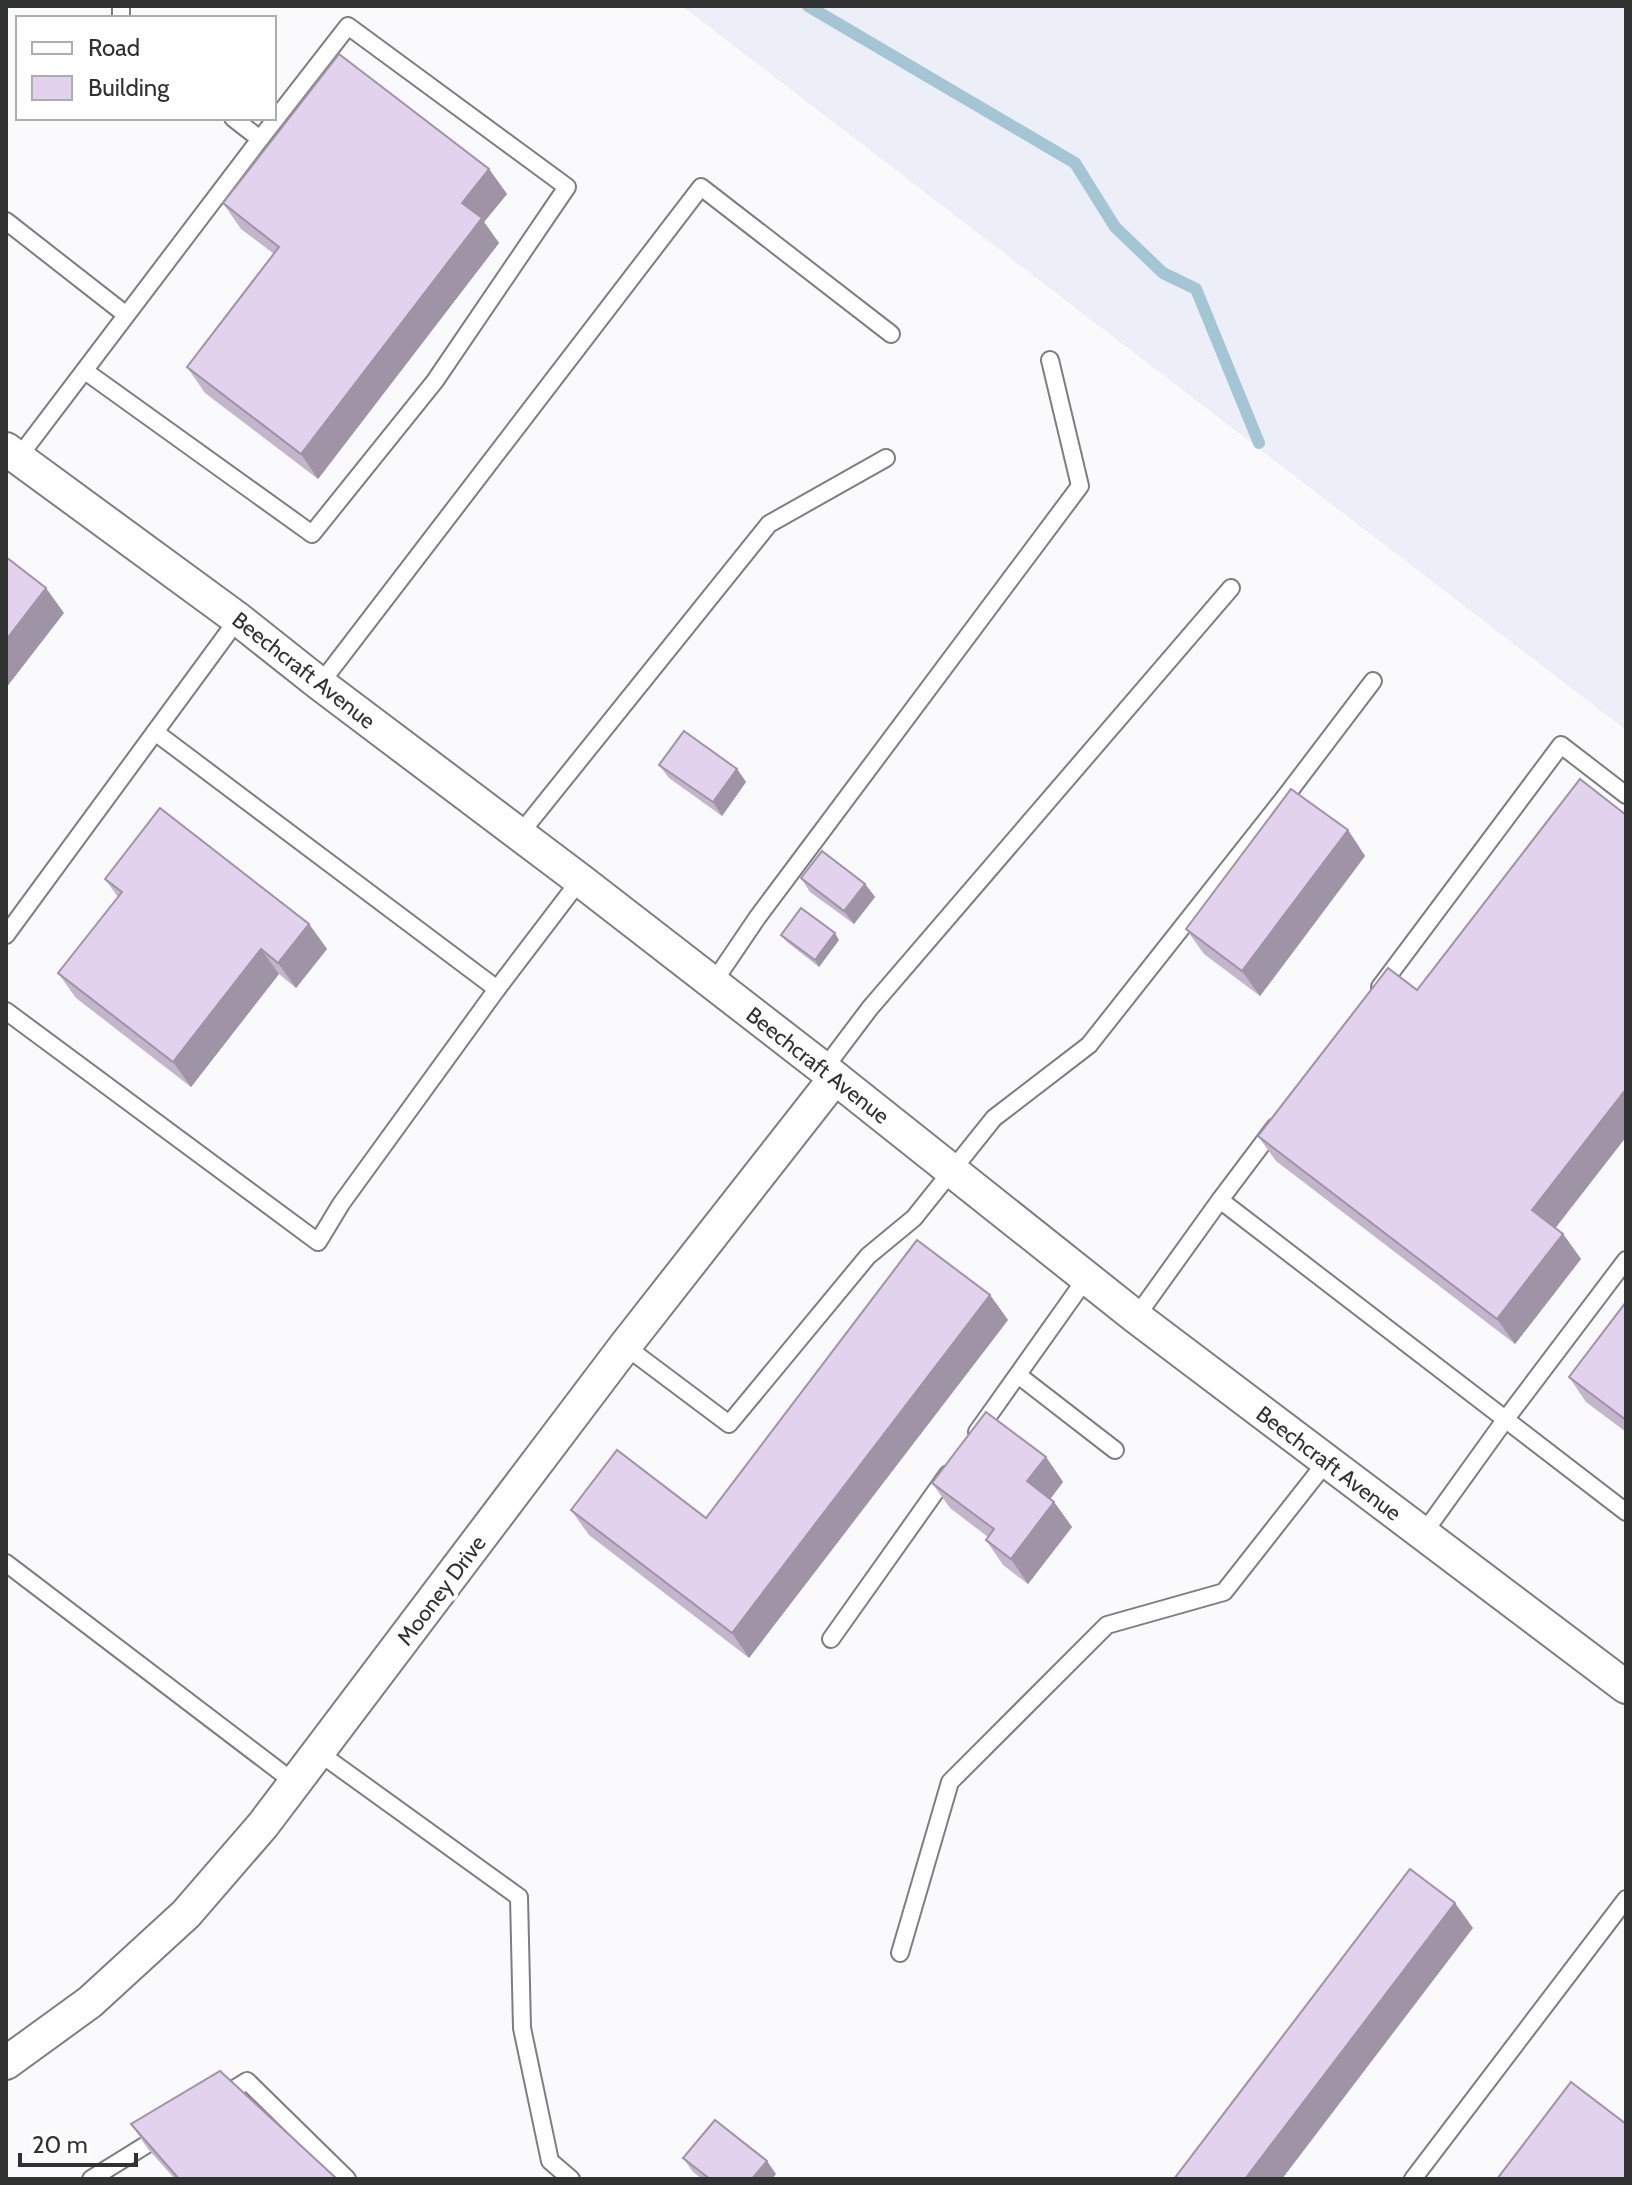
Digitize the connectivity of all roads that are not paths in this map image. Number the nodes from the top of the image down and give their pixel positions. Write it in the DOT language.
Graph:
graph roads {
  1 [pos="276,118"];
  2 [pos="236,120"];
  3 [pos="275,120"];
  4 [pos="260,139"];
  5 [pos="6,221"];
  6 [pos="125,314"];
  7 [pos="891,334"];
  8 [pos="1050,360"];
  9 [pos="85,371"];
  10 [pos="12,453"];
  11 [pos="886,458"];
  12 [pos="1231,588"];
  13 [pos="238,619"];
  14 [pos="1373,681"];
  15 [pos="320,684"];
  16 [pos="155,732"];
  17 [pos="1626,795"];
  18 [pos="519,835"];
  19 [pos="580,880"];
  20 [pos="6,935"];
  21 [pos="713,983"];
  22 [pos="497,989"];
  23 [pos="1372,998"];
  24 [pos="6,1011"];
  25 [pos="829,1074"];
  26 [pos="1287,1111"];
  27 [pos="952,1170"];
  28 [pos="1220,1200"];
  29 [pos="1626,1260"];
  30 [pos="1087,1277"];
  31 [pos="1136,1317"];
  32 [pos="625,1346"];
  33 [pos="1018,1375"];
  34 [pos="1505,1420"];
  35 [pos="1115,1450"];
  36 [pos="1327,1461"];
  37 [pos="1626,1512"];
  38 [pos="1423,1534"];
  39 [pos="6,1563"];
  40 [pos="831,1639"];
  41 [pos="1626,1687"];
  42 [pos="318,1752"];
  43 [pos="295,1783"];
  44 [pos="1626,1899"];
  45 [pos="900,1953"];
  46 [pos="6,2063"];
  47 [pos="208,2106"];
  48 [pos="181,2123"];
  49 [pos="99,2177"];
  50 [pos="347,2179"];
  51 [pos="571,2179"];
  52 [pos="1413,2179"];
  1 -- 9 [label="lane"];
  2 -- 4 [label="lane"];
  3 -- 4 [label="lane"];
  4 -- 6 [label="lane"];
  5 -- 6 [label="lane"];
  6 -- 9 [label="lane"];
  7 -- 15 [label="lane"];
  8 -- 21 [label="lane"];
  9 -- 10 [label="lane"];
  10 -- 13 [label="street, Beechcraft Avenue"];
  11 -- 18 [label="lane"];
  12 -- 25 [label="lane"];
  13 -- 15 [label="street, Beechcraft Avenue"];
  13 -- 16 [label="lane"];
  14 -- 27 [label="lane"];
  15 -- 18 [label="street, Beechcraft Avenue"];
  16 -- 20 [label="lane"];
  16 -- 22 [label="lane"];
  17 -- 23 [label="lane"];
  18 -- 19 [label="street, Beechcraft Avenue"];
  19 -- 21 [label="street, Beechcraft Avenue"];
  19 -- 22 [label="lane"];
  21 -- 25 [label="street, Beechcraft Avenue"];
  22 -- 24 [label="lane"];
  25 -- 27 [label="street, Beechcraft Avenue"];
  25 -- 32 [label="street, Mooney Drive"];
  26 -- 28 [label="lane"];
  27 -- 30 [label="street, Beechcraft Avenue"];
  27 -- 32 [label="lane"];
  28 -- 31 [label="lane"];
  28 -- 34 [label="lane"];
  29 -- 34 [label="lane"];
  30 -- 31 [label="street, Beechcraft Avenue"];
  30 -- 33 [label="lane"];
  31 -- 36 [label="street, Beechcraft Avenue"];
  32 -- 42 [label="street, Mooney Drive"];
  33 -- 35 [label="lane"];
  33 -- 40 [label="lane"];
  34 -- 37 [label="lane"];
  34 -- 38 [label="lane"];
  36 -- 38 [label="street, Beechcraft Avenue"];
  36 -- 45 [label="lane"];
  38 -- 41 [label="street, Beechcraft Avenue"];
  39 -- 43 [label="lane"];
  42 -- 43 [label="street, Mooney Drive"];
  42 -- 51 [label="lane"];
  43 -- 46 [label="street, Mooney Drive"];
  44 -- 52 [label="lane"];
  47 -- 50 [label="lane"];
  48 -- 49 [label="lane"];
}
